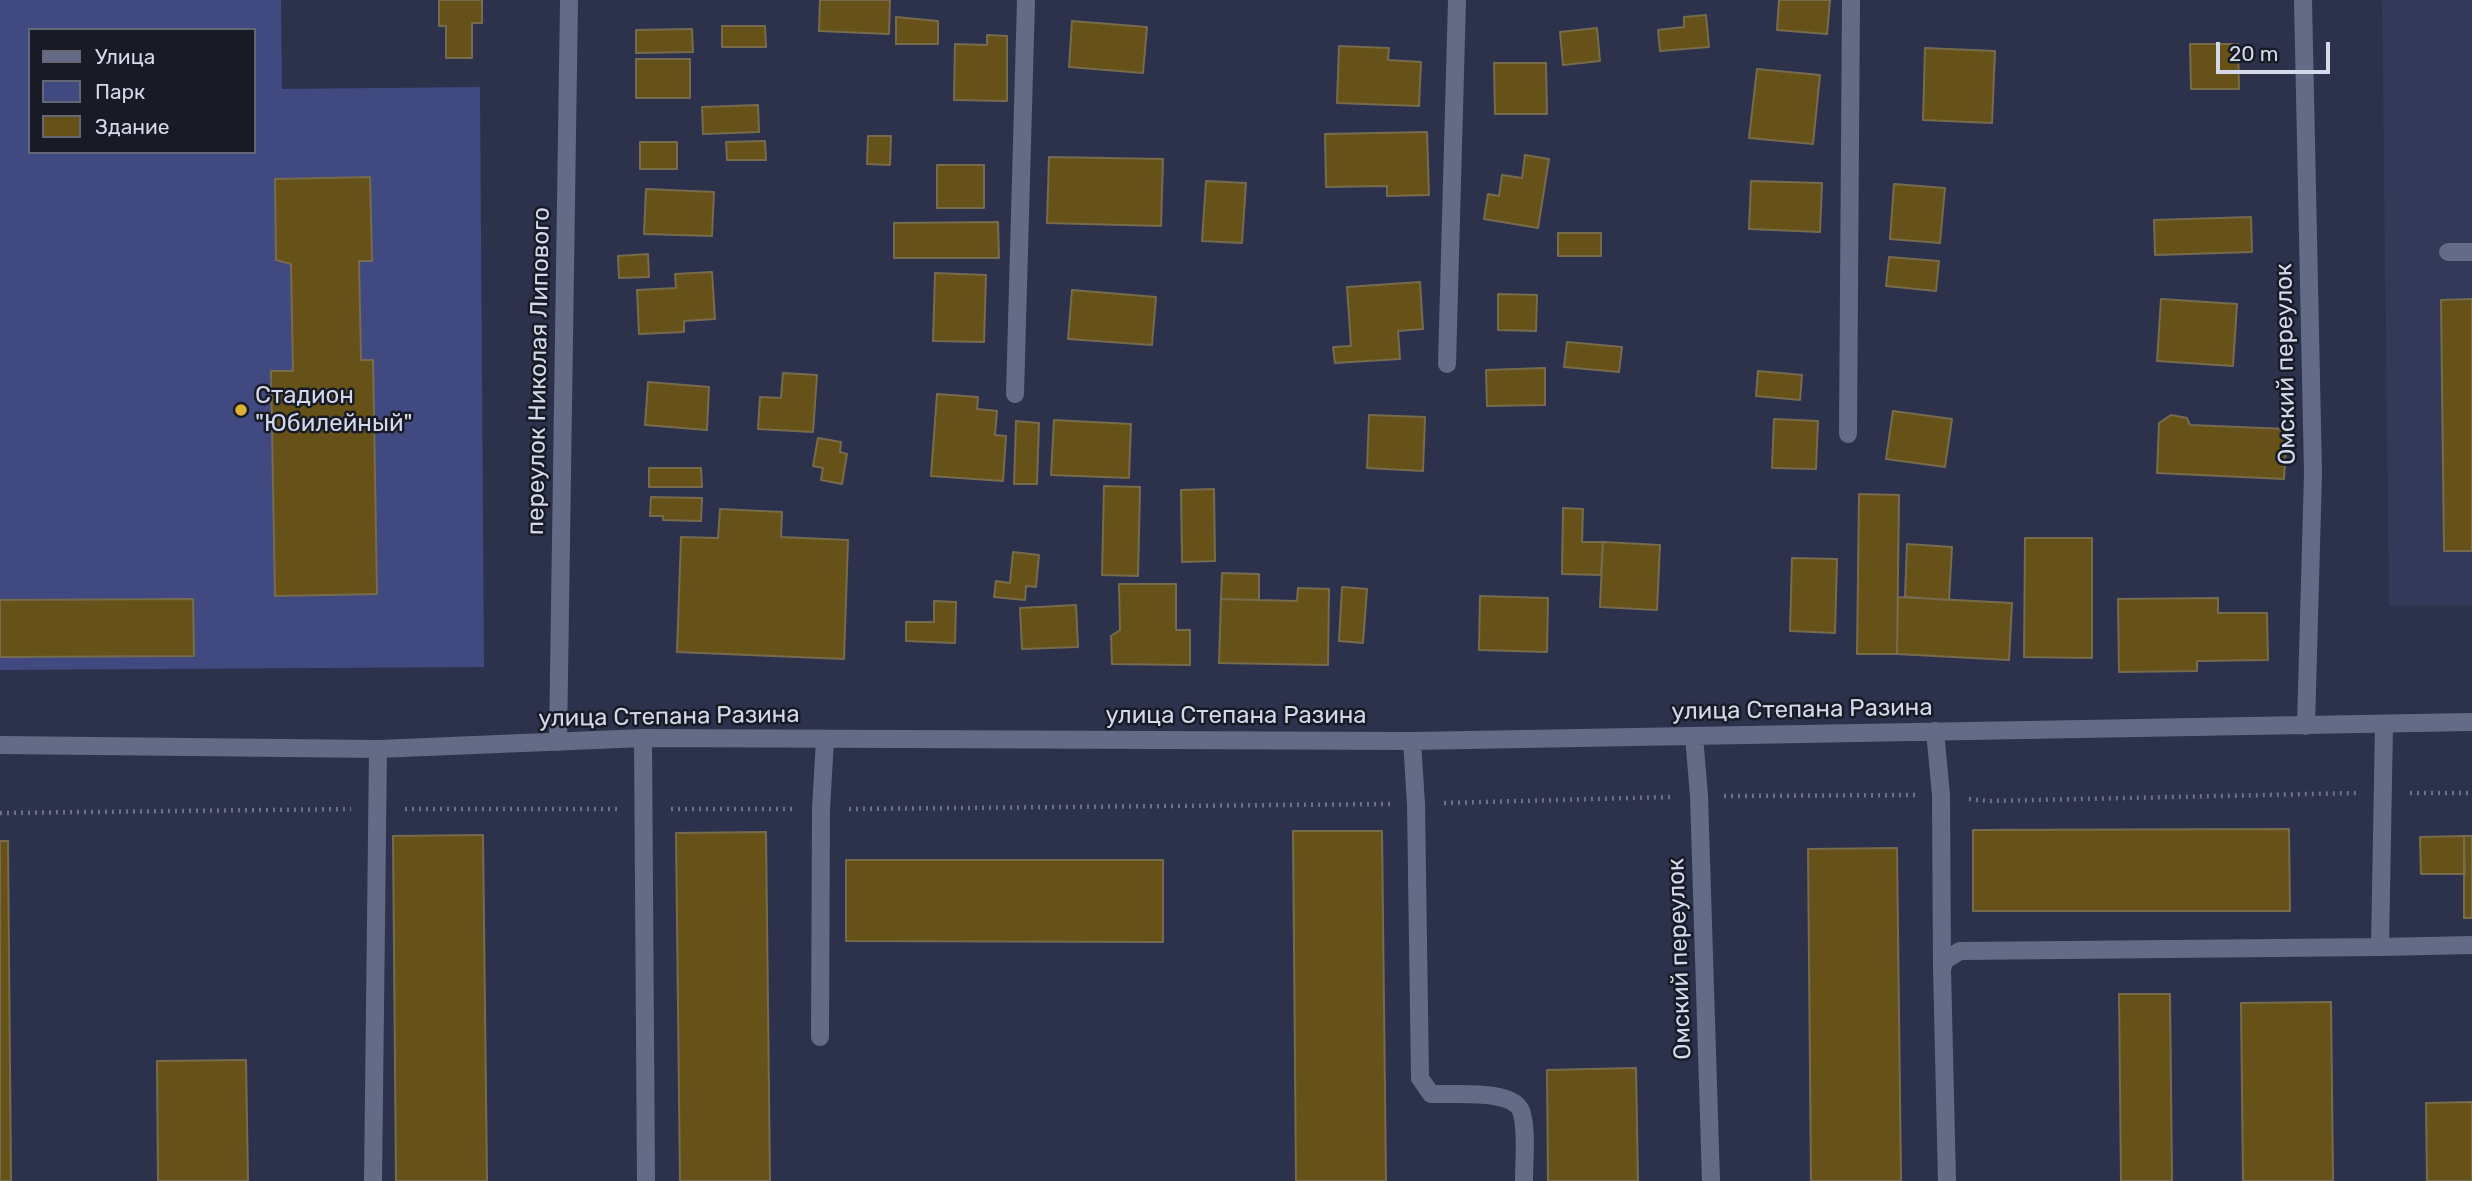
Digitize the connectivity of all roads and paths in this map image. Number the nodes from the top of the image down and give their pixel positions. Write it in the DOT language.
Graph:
graph roads {
  1 [pos="569,0"];
  2 [pos="1027,0"];
  3 [pos="1457,0"];
  4 [pos="1851,0"];
  5 [pos="2303,0"];
  6 [pos="2448,252"];
  7 [pos="2472,252"];
  8 [pos="1447,364"];
  9 [pos="1014,394"];
  10 [pos="1848,434"];
  11 [pos="2472,722"];
  12 [pos="2384,725"];
  13 [pos="2306,726"];
  14 [pos="1935,732"];
  15 [pos="1694,736"];
  16 [pos="643,738"];
  17 [pos="825,740"];
  18 [pos="1412,741"];
  19 [pos="558,742"];
  20 [pos="0,745"];
  21 [pos="378,749"];
  22 [pos="2382,793"];
  23 [pos="2472,793"];
  24 [pos="1941,795"];
  25 [pos="1699,796"];
  26 [pos="1416,804"];
  27 [pos="377,809"];
  28 [pos="643,809"];
  29 [pos="821,809"];
  30 [pos="0,813"];
  31 [pos="2472,945"];
  32 [pos="2380,947"];
  33 [pos="1942,968"];
  34 [pos="820,1037"];
  35 [pos="373,1181"];
  36 [pos="646,1181"];
  37 [pos="1524,1181"];
  38 [pos="1711,1181"];
  39 [pos="1947,1181"];
  1 -- 19 [label="street, переулок Николая Липового"];
  2 -- 9 [label="street"];
  3 -- 8 [label="street"];
  4 -- 10 [label="street"];
  5 -- 13 [label="street, Омский переулок"];
  6 -- 7 [label="street"];
  11 -- 12 [label="street, улица Степана Разина"];
  12 -- 13 [label="street, улица Степана Разина"];
  12 -- 22 [label="street"];
  13 -- 14 [label="street, улица Степана Разина"];
  14 -- 15 [label="street, улица Степана Разина"];
  14 -- 24 [label="street"];
  15 -- 18 [label="street, улица Степана Разина"];
  15 -- 25 [label="street, Омский переулок"];
  16 -- 17 [label="street, улица Степана Разина"];
  16 -- 19 [label="street, улица Степана Разина"];
  16 -- 28 [label="street"];
  17 -- 18 [label="street, улица Степана Разина"];
  17 -- 29 [label="street"];
  18 -- 26 [label="street"];
  19 -- 21 [label="street, улица Степана Разина"];
  20 -- 21 [label="street, улица Степана Разина"];
  21 -- 27 [label="street"];
  22 -- 23 [label="path"];
  22 -- 24 [label="path"];
  22 -- 32 [label="street"];
  24 -- 25 [label="path"];
  24 -- 33 [label="street"];
  25 -- 26 [label="path"];
  25 -- 38 [label="street, Омский переулок"];
  26 -- 29 [label="path"];
  26 -- 37 [label="street"];
  27 -- 28 [label="path"];
  27 -- 30 [label="path"];
  27 -- 35 [label="street"];
  28 -- 29 [label="path"];
  28 -- 36 [label="street"];
  29 -- 34 [label="street"];
  31 -- 32 [label="street"];
  32 -- 33 [label="street"];
  33 -- 39 [label="street"];
}
